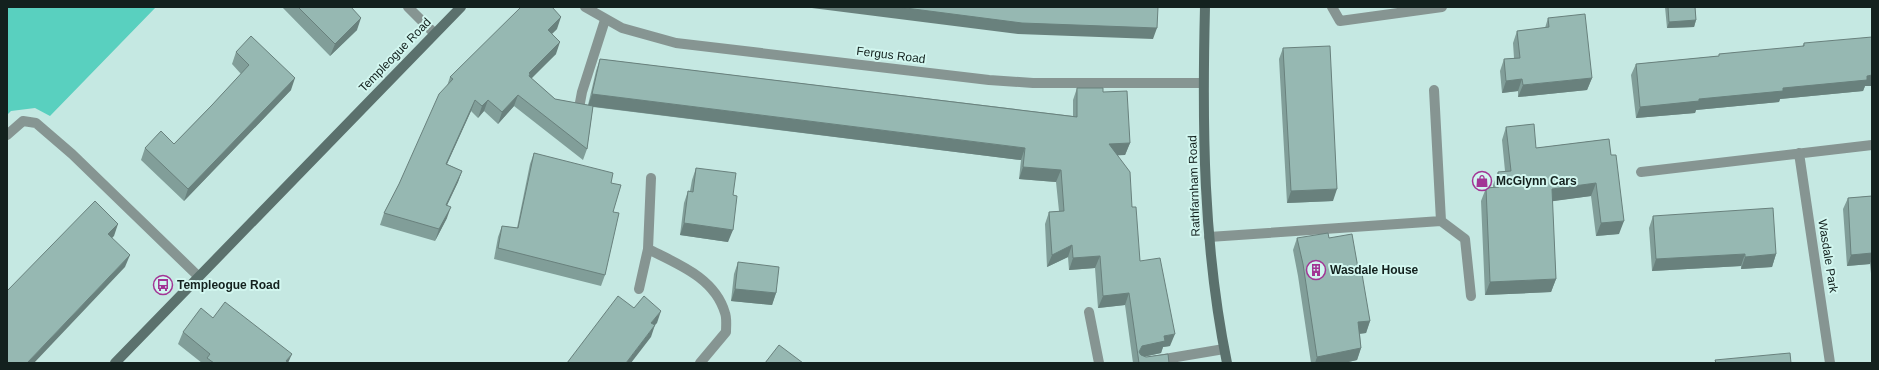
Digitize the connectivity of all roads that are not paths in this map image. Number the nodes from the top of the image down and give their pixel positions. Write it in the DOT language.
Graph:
graph roads {
  1 [pos="408,7"];
  2 [pos="461,7"];
  3 [pos="585,7"];
  4 [pos="1205,7"];
  5 [pos="1332,7"];
  6 [pos="1442,7"];
  7 [pos="605,20"];
  8 [pos="434,33"];
  9 [pos="1203,84"];
  10 [pos="1434,90"];
  11 [pos="579,108"];
  12 [pos="7,135"];
  13 [pos="1872,145"];
  14 [pos="1800,153"];
  15 [pos="1641,172"];
  16 [pos="651,178"];
  17 [pos="1441,221"];
  18 [pos="1209,237"];
  19 [pos="648,249"];
  20 [pos="198,276"];
  21 [pos="639,289"];
  22 [pos="1471,296"];
  23 [pos="1089,312"];
  24 [pos="1224,349"];
  25 [pos="115,363"];
  26 [pos="700,363"];
  27 [pos="1099,363"];
  28 [pos="1142,363"];
  29 [pos="1227,363"];
  30 [pos="1830,363"];
  1 -- 8 [label="street"];
  2 -- 8 [label="main road, Templeogue Road"];
  3 -- 7 [label="street, Fergus Road"];
  4 -- 9 [label="main road, Rathfarnham Road"];
  5 -- 6 [label="street"];
  7 -- 9 [label="street, Fergus Road"];
  7 -- 11 [label="street"];
  8 -- 20 [label="main road, Templeogue Road"];
  9 -- 18 [label="main road, Rathfarnham Road"];
  10 -- 17 [label="street"];
  12 -- 20 [label="street"];
  13 -- 14 [label="street"];
  14 -- 15 [label="street"];
  14 -- 30 [label="street, Wasdale Park"];
  16 -- 19 [label="street"];
  17 -- 18 [label="street"];
  17 -- 22 [label="street"];
  18 -- 24 [label="main road, Rathfarnham Road"];
  19 -- 21 [label="street"];
  19 -- 26 [label="street"];
  20 -- 25 [label="main road, Templeogue Road"];
  23 -- 27 [label="street"];
  24 -- 28 [label="street"];
  24 -- 29 [label="main road, Rathfarnham Road"];
}
